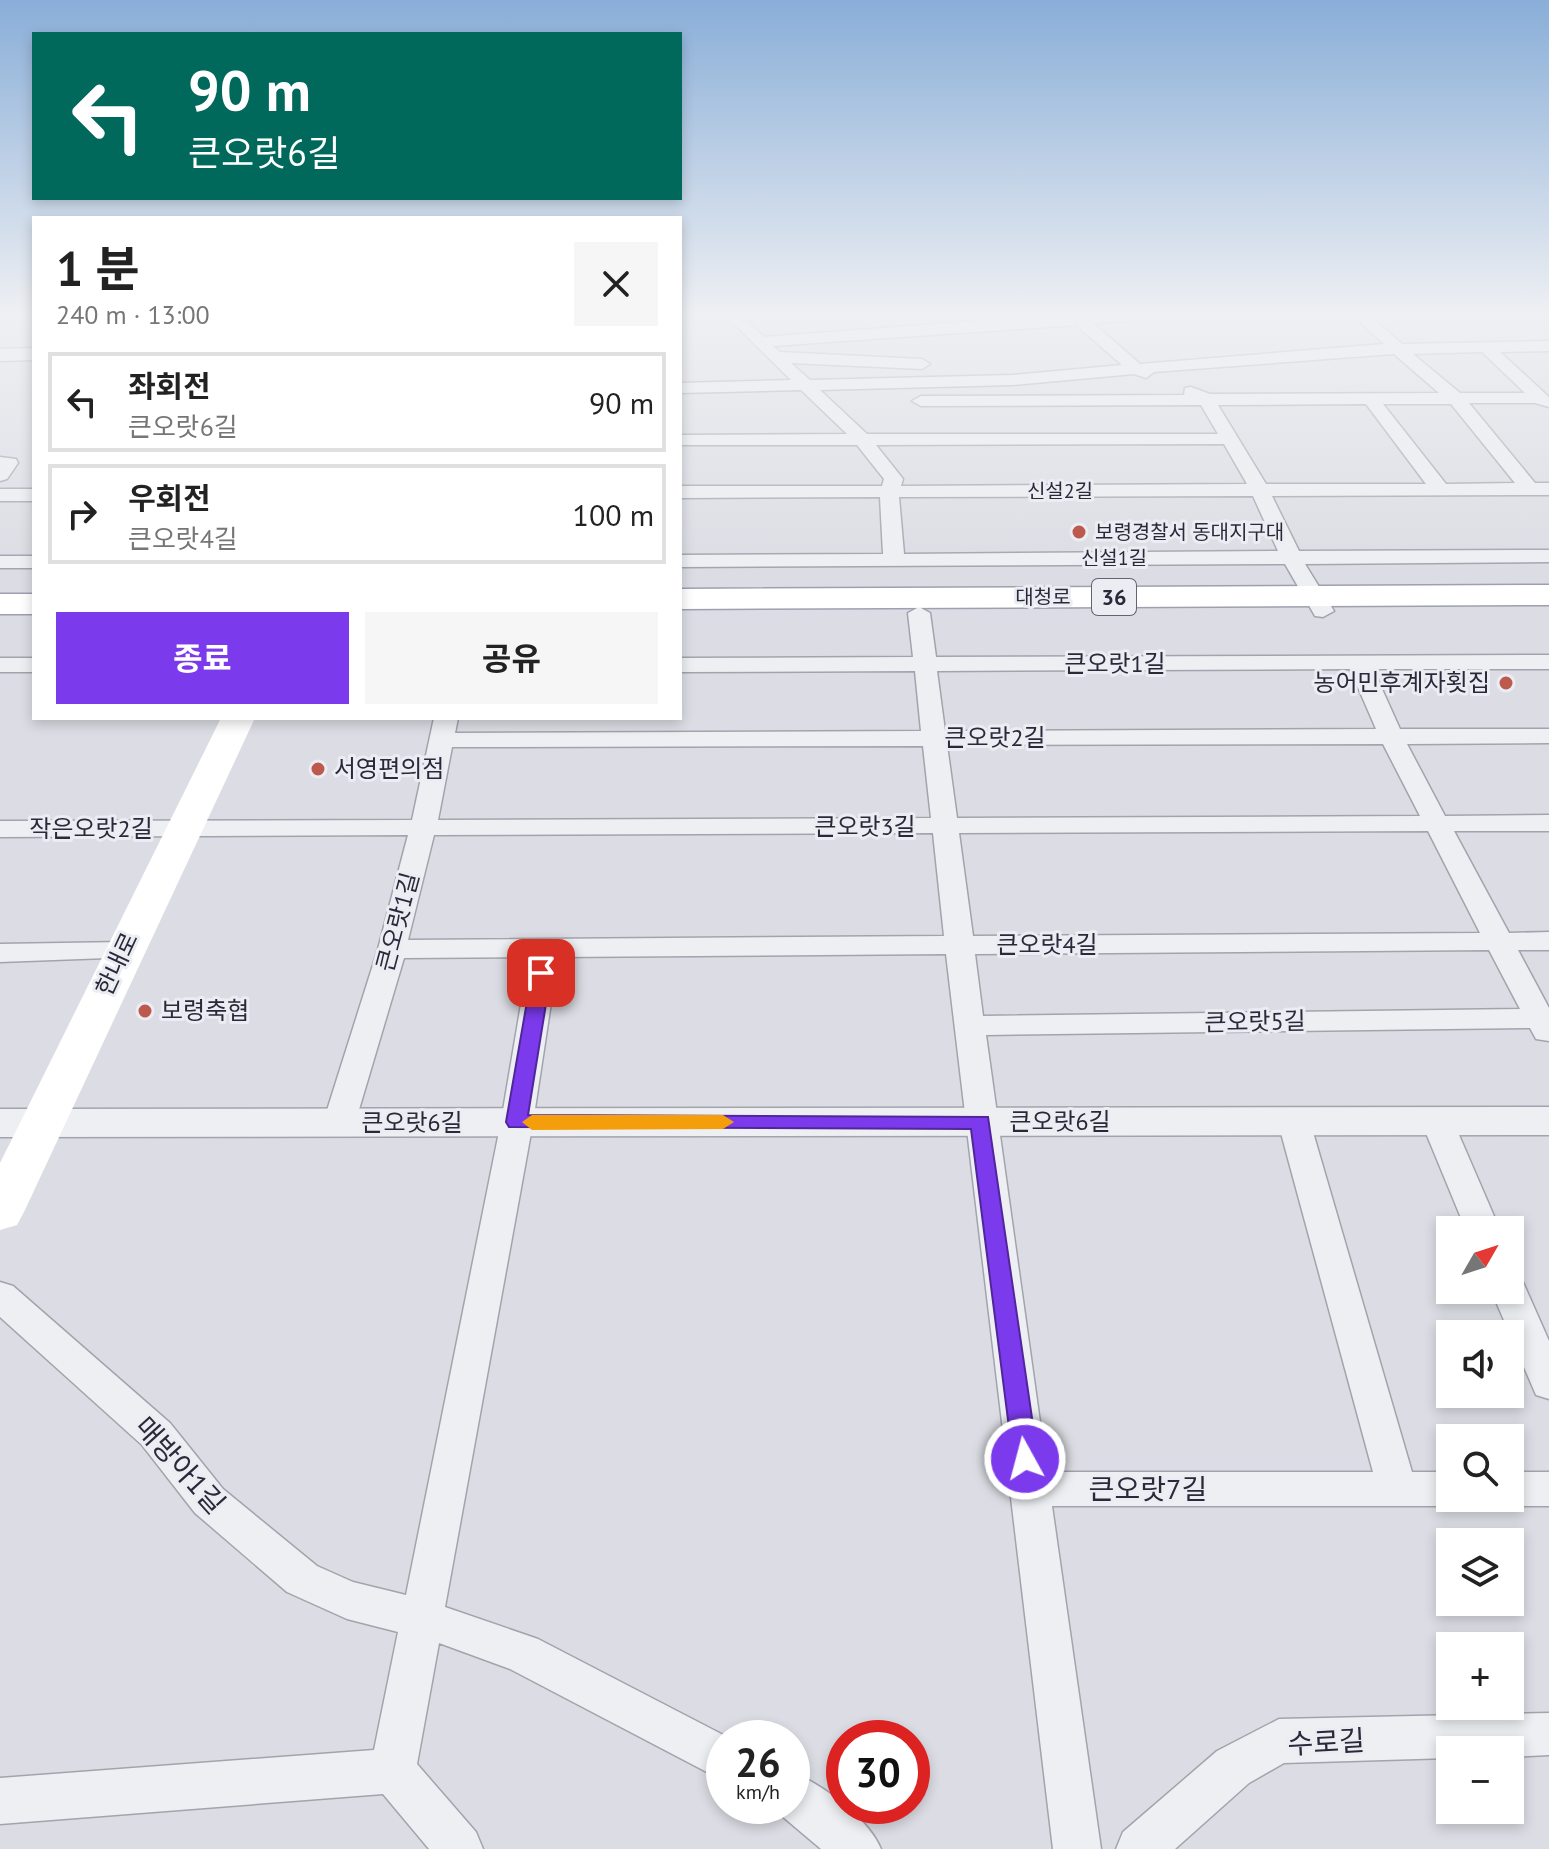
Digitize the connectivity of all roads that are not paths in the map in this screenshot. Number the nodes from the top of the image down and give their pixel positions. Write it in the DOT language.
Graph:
graph roads {
  1 [pos="1042,400"];
  2 [pos="1207,400"];
  3 [pos="1372,400"];
  4 [pos="1457,400"];
  5 [pos="1496,400"];
  6 [pos="823,402"];
  7 [pos="1544,403"];
  8 [pos="861,438"];
  9 [pos="1227,439"];
  10 [pos="682,440"];
  11 [pos="0,463"];
  12 [pos="0,475"];
  13 [pos="1440,489"];
  14 [pos="1539,489"];
  15 [pos="1260,490"];
  16 [pos="889,491"];
  17 [pos="682,492"];
  18 [pos="0,495"];
  19 [pos="32,495"];
  20 [pos="1549,556"];
  21 [pos="1291,557"];
  22 [pos="894,560"];
  23 [pos="682,561"];
  24 [pos="0,562"];
  25 [pos="32,562"];
  26 [pos="1549,595"];
  27 [pos="682,599"];
  28 [pos="0,604"];
  29 [pos="32,604"];
  30 [pos="1319,604"];
  31 [pos="1549,610"];
  32 [pos="919,613"];
  33 [pos="682,614"];
  34 [pos="0,616"];
  35 [pos="32,616"];
  36 [pos="1549,662"];
  37 [pos="1359,663"];
  38 [pos="16,665"];
  39 [pos="682,665"];
  40 [pos="925,665"];
  41 [pos="0,685"];
  42 [pos="237,720"];
  43 [pos="443,729"];
  44 [pos="1390,735"];
  45 [pos="1549,736"];
  46 [pos="934,738"];
  47 [pos="1435,823"];
  48 [pos="1549,823"];
  49 [pos="945,827"];
  50 [pos="0,829"];
  51 [pos="182,829"];
  52 [pos="423,829"];
  53 [pos="1500,941"];
  54 [pos="1549,941"];
  55 [pos="960,946"];
  56 [pos="545,948"];
  57 [pos="392,949"];
  58 [pos="124,951"];
  59 [pos="0,953"];
  60 [pos="969,1026"];
  61 [pos="1545,1027"];
  62 [pos="1437,1121"];
  63 [pos="1549,1121"];
  64 [pos="517,1122"];
  65 [pos="981,1122"];
  66 [pos="1294,1122"];
  67 [pos="21,1123"];
  68 [pos="339,1123"];
  69 [pos="0,1212"];
  70 [pos="1477,1216"];
  71 [pos="0,1296"];
  72 [pos="1515,1304"];
  73 [pos="1549,1384"];
  74 [pos="1029,1489"];
  75 [pos="1397,1489"];
  76 [pos="1436,1489"];
  77 [pos="1524,1489"];
  78 [pos="1549,1489"];
  79 [pos="424,1619"];
  80 [pos="1549,1734"];
  81 [pos="706,1750"];
  82 [pos="393,1771"];
  83 [pos="0,1801"];
  84 [pos="810,1810"];
  85 [pos="459,1849"];
  86 [pos="857,1849"];
  87 [pos="1077,1849"];
  88 [pos="1140,1849"];
  1 -- 6 [label="street"];
  2 -- 9 [label="street"];
  3 -- 13 [label="street"];
  4 -- 14 [label="street"];
  5 -- 7 [label="street"];
  6 -- 8 [label="street"];
  8 -- 9 [label="street"];
  8 -- 10 [label="street"];
  8 -- 16 [label="street"];
  9 -- 15 [label="street"];
  11 -- 12 [label="street"];
  13 -- 14 [label="street, 신설2길"];
  13 -- 15 [label="street, 신설2길"];
  15 -- 16 [label="street, 신설2길"];
  15 -- 21 [label="street"];
  16 -- 17 [label="street, 신설2길"];
  16 -- 22 [label="street"];
  18 -- 19 [label="street"];
  20 -- 21 [label="street, 신설1길"];
  21 -- 22 [label="street, 신설1길"];
  21 -- 30 [label="street"];
  22 -- 23 [label="street, 신설1길"];
  24 -- 25 [label="street"];
  26 -- 30 [label="main road, 대청로 / 36"];
  27 -- 30 [label="main road, 대청로 / 36"];
  28 -- 29 [label="main road"];
  30 -- 31 [label="main road, 대청로 / 36"];
  30 -- 32 [label="main road, 대청로 / 36"];
  32 -- 33 [label="main road, 대청로 / 36"];
  32 -- 40 [label="street"];
  34 -- 35 [label="main road"];
  36 -- 37 [label="street, 큰오랏1길"];
  37 -- 40 [label="street, 큰오랏1길"];
  37 -- 44 [label="street"];
  38 -- 41 [label="street"];
  39 -- 40 [label="street, 큰오랏1길"];
  40 -- 46 [label="street"];
  42 -- 51 [label="main road, 한내로"];
  43 -- 46 [label="street, 큰오랏2길"];
  43 -- 52 [label="street, 큰오랏1길"];
  44 -- 45 [label="street, 큰오랏2길"];
  44 -- 46 [label="street, 큰오랏2길"];
  44 -- 47 [label="street"];
  46 -- 49 [label="street"];
  47 -- 48 [label="street, 큰오랏3길"];
  47 -- 49 [label="street, 큰오랏3길"];
  47 -- 53 [label="street"];
  49 -- 52 [label="street, 큰오랏3길"];
  49 -- 55 [label="street"];
  50 -- 51 [label="street, 작은오랏2길"];
  51 -- 52 [label="street, 큰오랏3길"];
  51 -- 58 [label="main road, 한내로"];
  52 -- 57 [label="street, 큰오랏1길"];
  53 -- 54 [label="street, 큰오랏4길"];
  53 -- 55 [label="street, 큰오랏4길"];
  53 -- 61 [label="street"];
  55 -- 56 [label="street, 큰오랏4길"];
  55 -- 60 [label="street"];
  56 -- 57 [label="street, 큰오랏4길"];
  56 -- 64 [label="street"];
  57 -- 68 [label="street, 큰오랏1길"];
  58 -- 59 [label="street"];
  58 -- 67 [label="main road, 한내로"];
  60 -- 61 [label="street, 큰오랏5길"];
  60 -- 65 [label="street"];
  62 -- 63 [label="street, 큰오랏6길"];
  62 -- 66 [label="street, 큰오랏6길"];
  62 -- 70 [label="street"];
  64 -- 65 [label="street, 큰오랏6길"];
  64 -- 68 [label="street, 큰오랏6길"];
  64 -- 79 [label="street"];
  65 -- 66 [label="street, 큰오랏6길"];
  65 -- 74 [label="street"];
  66 -- 75 [label="street"];
  67 -- 68 [label="street, 큰오랏6길"];
  67 -- 69 [label="main road, 한내로"];
  71 -- 79 [label="street, 매방아1길"];
  72 -- 73 [label="street"];
  74 -- 75 [label="street, 큰오랏7길"];
  74 -- 87 [label="street"];
  75 -- 76 [label="street, 큰오랏7길"];
  77 -- 78 [label="street"];
  79 -- 81 [label="street, 매방아1길"];
  79 -- 82 [label="street"];
  80 -- 88 [label="street, 수로길"];
  82 -- 83 [label="street"];
  82 -- 85 [label="street"];
  84 -- 86 [label="street"];
}
